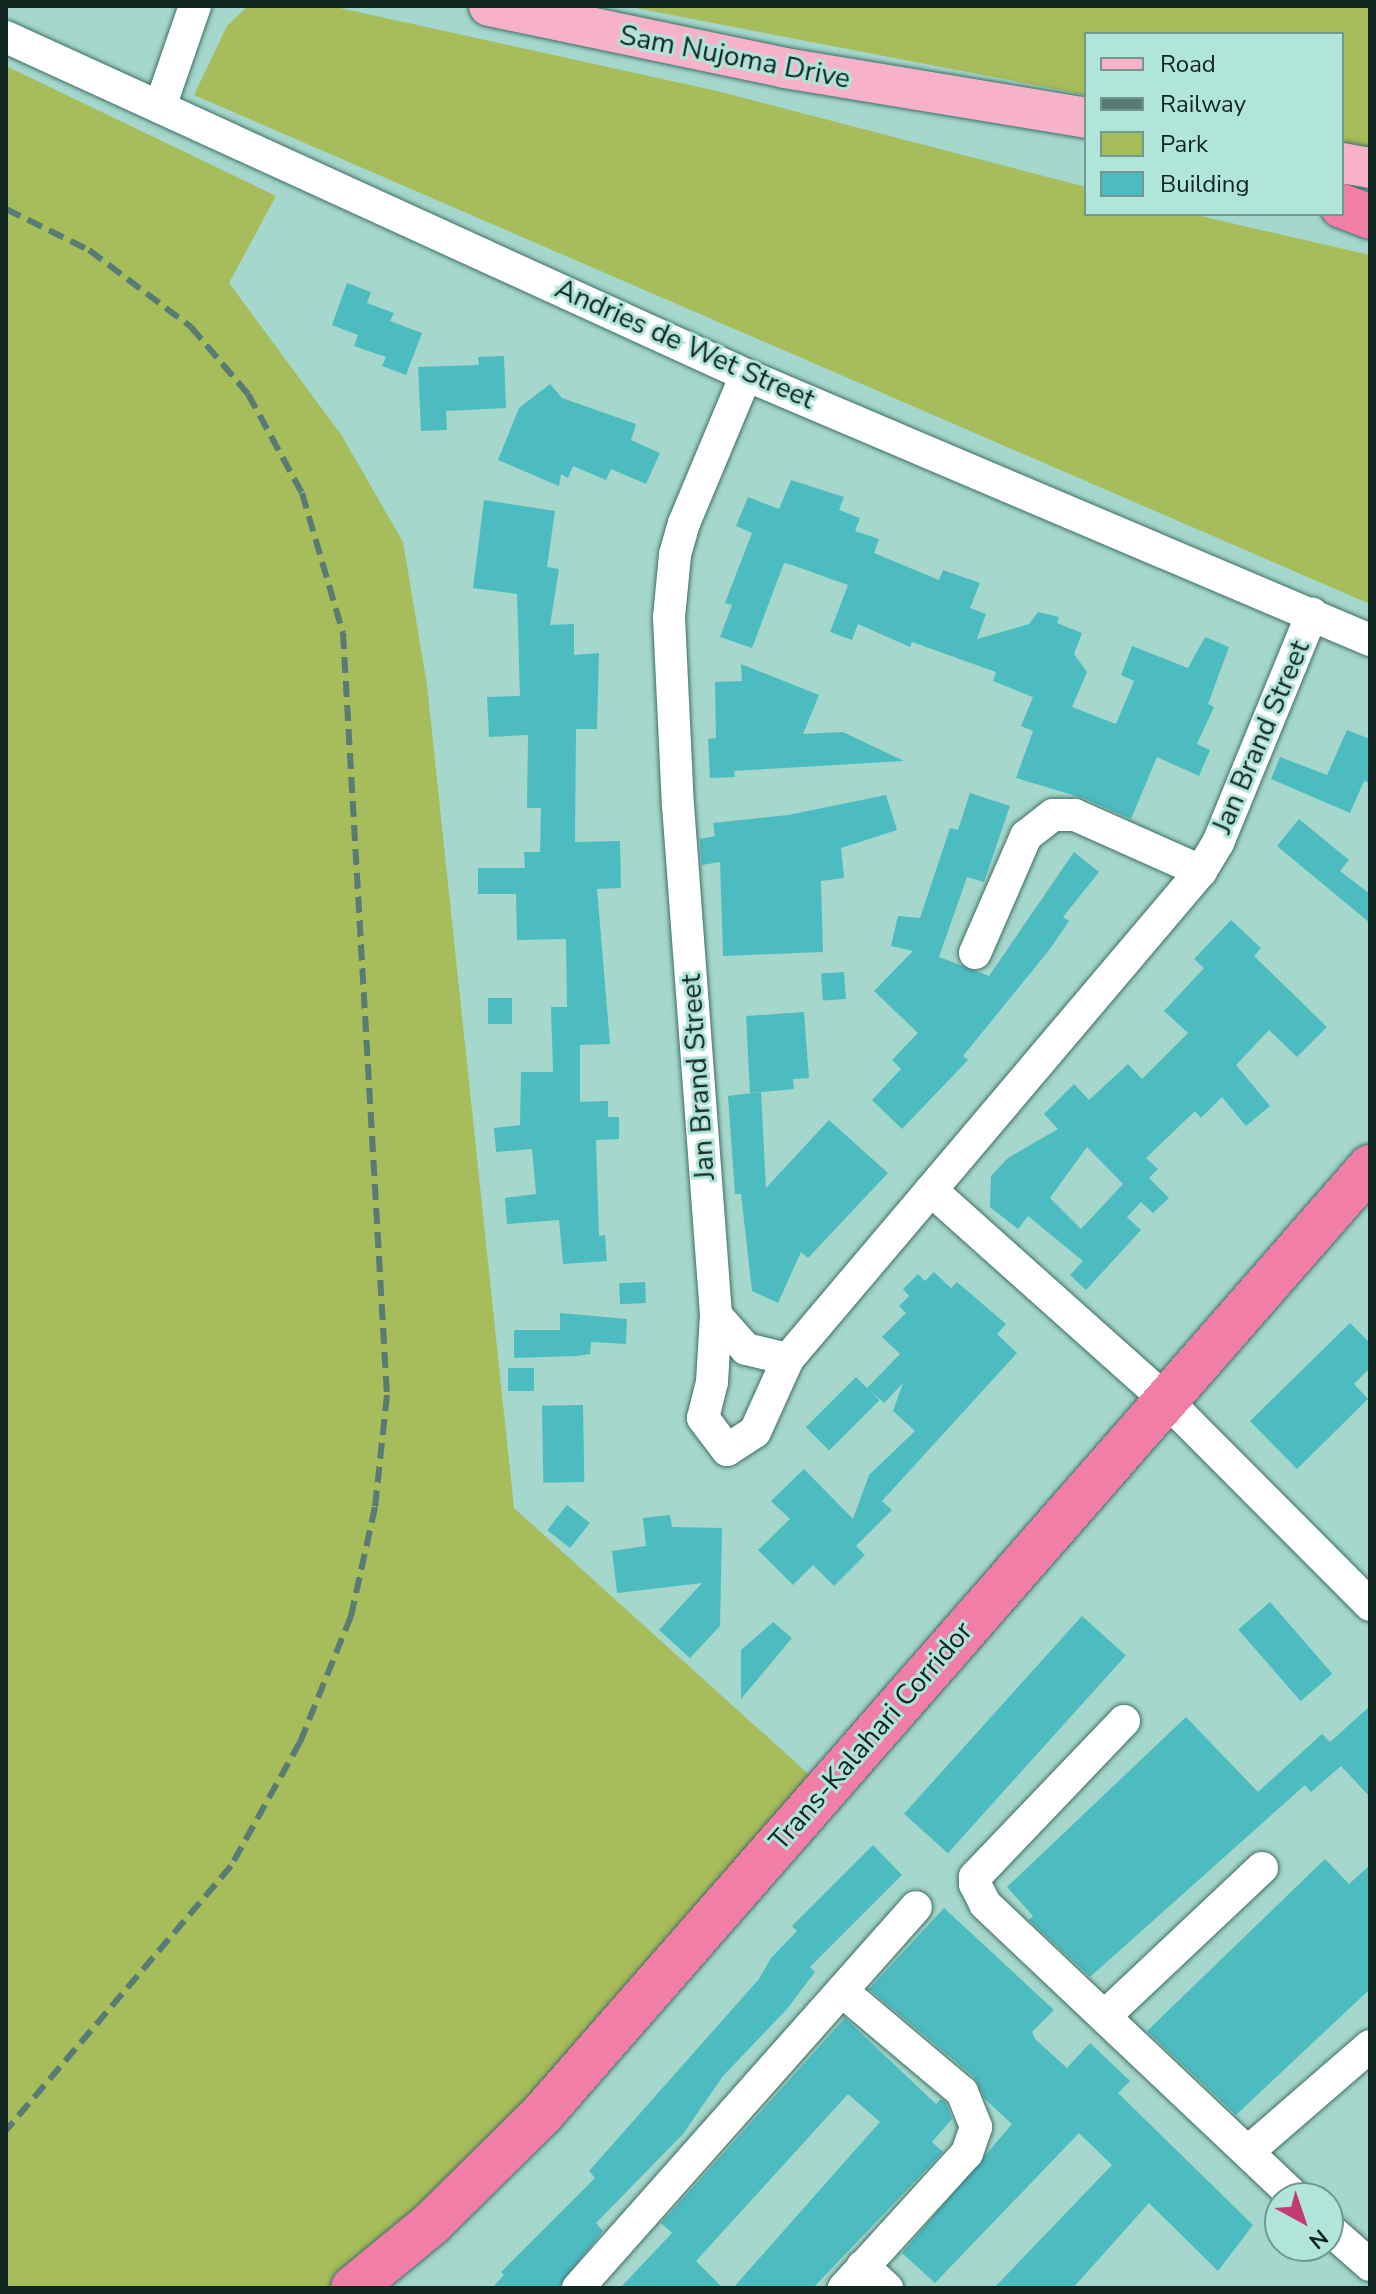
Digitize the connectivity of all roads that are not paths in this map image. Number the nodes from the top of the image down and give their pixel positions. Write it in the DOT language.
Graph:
graph roads {
  1 [pos="195,6"];
  2 [pos="489,6"];
  3 [pos="6,37"];
  4 [pos="935,95"];
  5 [pos="160,107"];
  6 [pos="1084,118"];
  7 [pos="1084,141"];
  8 [pos="1344,163"];
  9 [pos="1370,168"];
  10 [pos="1344,196"];
  11 [pos="1370,201"];
  12 [pos="1344,207"];
  13 [pos="1370,217"];
  14 [pos="746,375"];
  15 [pos="1312,614"];
  16 [pos="1370,640"];
  17 [pos="1201,871"];
  18 [pos="975,953"];
  19 [pos="1370,1167"];
  20 [pos="931,1190"];
  21 [pos="716,1315"];
  22 [pos="788,1359"];
  23 [pos="1165,1399"];
  24 [pos="1370,1605"];
  25 [pos="1124,1721"];
  26 [pos="1262,1868"];
  27 [pos="916,1907"];
  28 [pos="842,1991"];
  29 [pos="1107,2014"];
  30 [pos="1370,2046"];
  31 [pos="1250,2150"];
  32 [pos="1281,2182"];
  33 [pos="1344,2242"];
  34 [pos="1370,2265"];
  35 [pos="853,2277"];
  36 [pos="353,2288"];
  37 [pos="578,2288"];
  38 [pos="887,2288"];
  1 -- 5 [label="street"];
  2 -- 4 [label="main road, Sam Nujoma Drive"];
  3 -- 5 [label="street, Andries de Wet Street"];
  4 -- 6 [label="main road, Sam Nujoma Drive"];
  4 -- 7 [label="main road, Sam Nujoma Drive"];
  5 -- 14 [label="street, Andries de Wet Street"];
  8 -- 9 [label="main road"];
  10 -- 11 [label="main road"];
  12 -- 13 [label="highway"];
  14 -- 15 [label="street, Andries de Wet Street"];
  14 -- 21 [label="street, Jan Brand Street"];
  15 -- 16 [label="street, Andries de Wet Street"];
  15 -- 17 [label="street, Jan Brand Street"];
  17 -- 18 [label="street"];
  17 -- 20 [label="street, Jan Brand Street"];
  19 -- 23 [label="highway, Trans-Kalahari Corridor"];
  20 -- 22 [label="street, Jan Brand Street"];
  20 -- 23 [label="street"];
  21 -- 22 [label="street"];
  21 -- 22 [label="street, Jan Brand Street"];
  23 -- 24 [label="street"];
  23 -- 36 [label="highway, Trans-Kalahari Corridor"];
  25 -- 29 [label="street"];
  26 -- 29 [label="street"];
  27 -- 28 [label="street"];
  28 -- 35 [label="street"];
  28 -- 37 [label="street"];
  29 -- 31 [label="street"];
  30 -- 31 [label="street"];
  31 -- 32 [label="street"];
  33 -- 34 [label="street"];
  35 -- 38 [label="street"];
}
